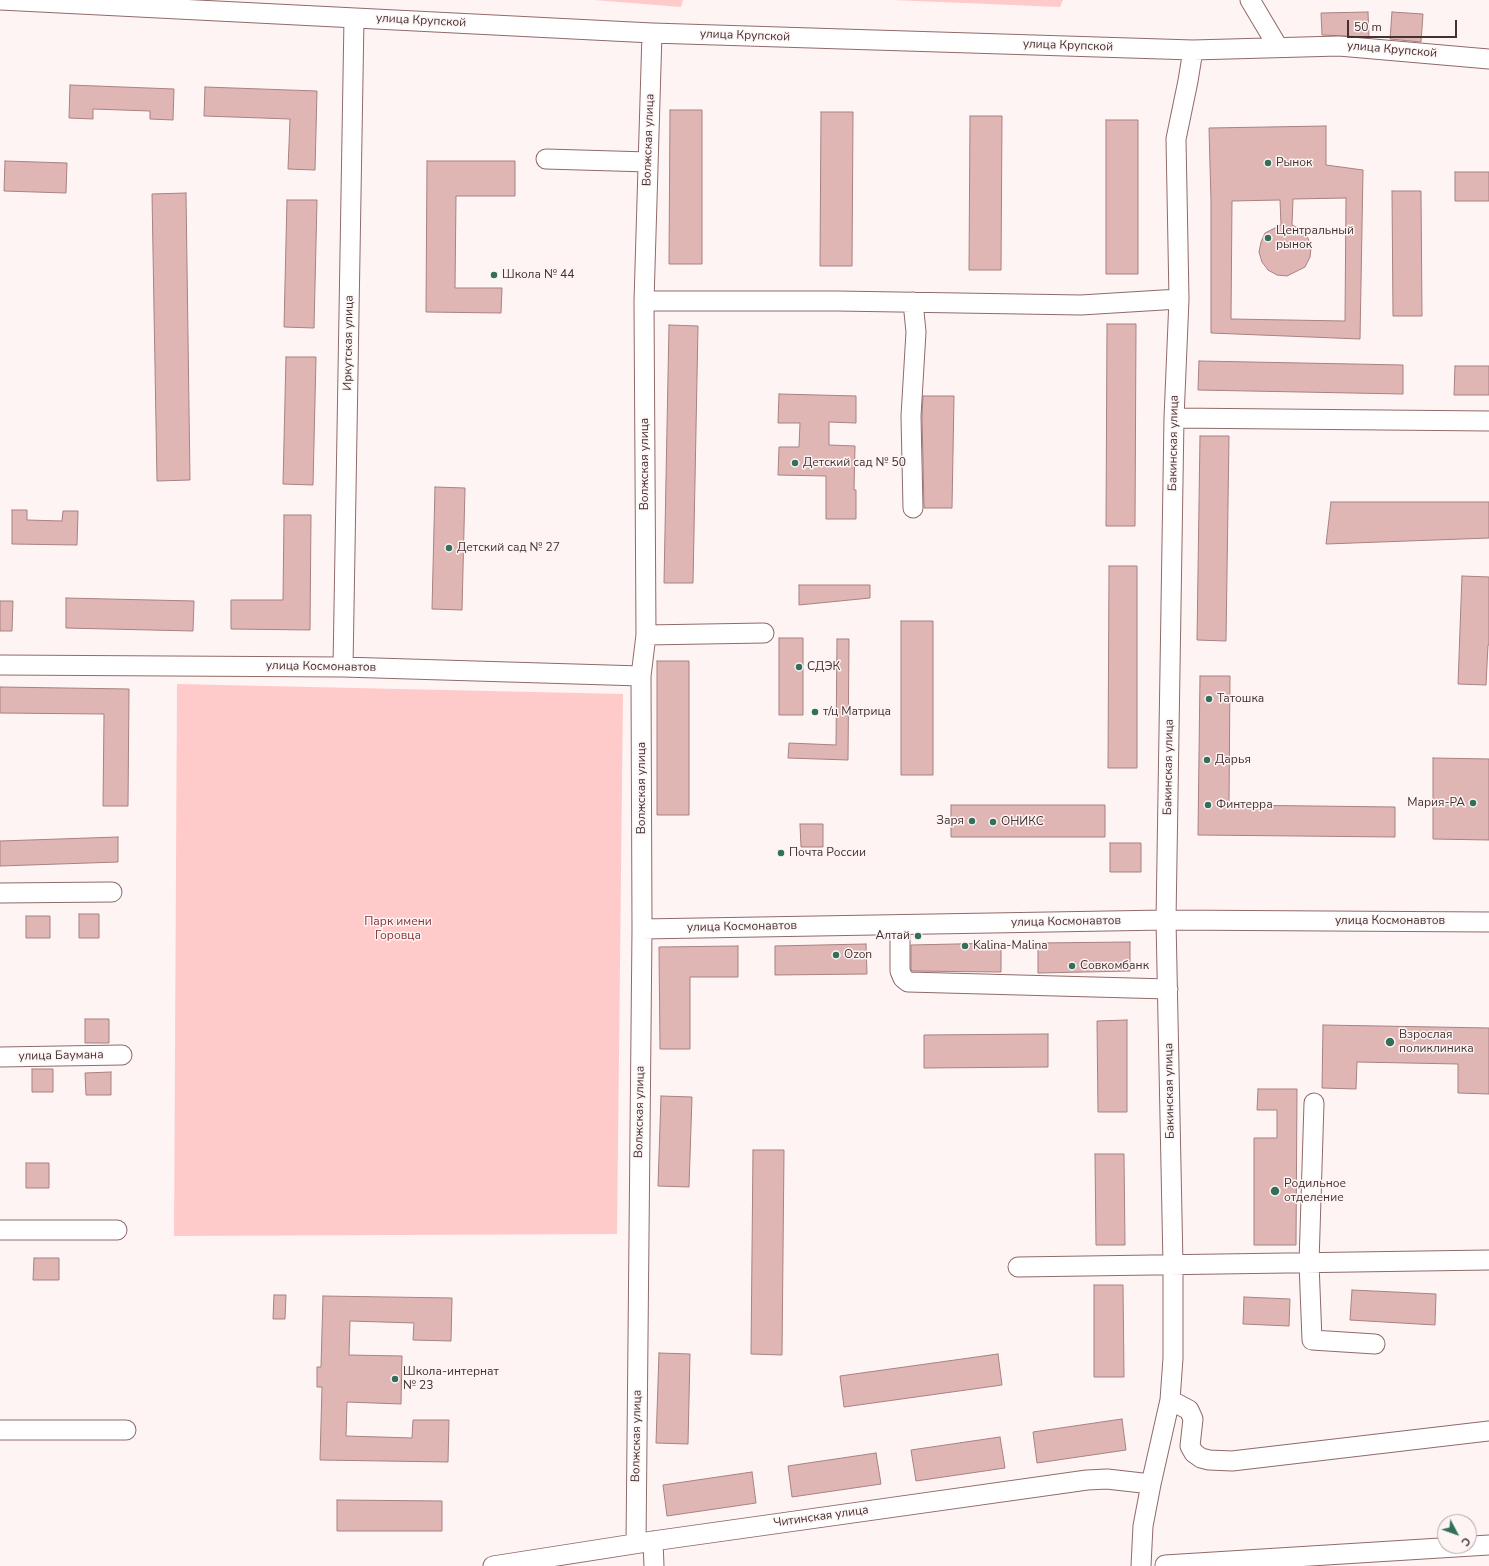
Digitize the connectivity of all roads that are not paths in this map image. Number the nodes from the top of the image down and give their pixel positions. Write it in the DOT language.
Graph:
graph roads {
  1 [pos="0,0"];
  2 [pos="1250,0"];
  3 [pos="354,18"];
  4 [pos="652,33"];
  5 [pos="1278,47"];
  6 [pos="1193,50"];
  7 [pos="1489,59"];
  8 [pos="546,159"];
  9 [pos="648,162"];
  10 [pos="1179,299"];
  11 [pos="644,301"];
  12 [pos="913,302"];
  13 [pos="1174,418"];
  14 [pos="1489,421"];
  15 [pos="913,508"];
  16 [pos="764,633"];
  17 [pos="646,636"];
  18 [pos="0,665"];
  19 [pos="343,667"];
  20 [pos="642,676"];
  21 [pos="112,892"];
  22 [pos="0,893"];
  23 [pos="1166,920"];
  24 [pos="1489,922"];
  25 [pos="900,925"];
  26 [pos="642,929"];
  27 [pos="1168,989"];
  28 [pos="122,1055"];
  29 [pos="0,1057"];
  30 [pos="1314,1103"];
  31 [pos="0,1230"];
  32 [pos="117,1230"];
  33 [pos="1489,1260"];
  34 [pos="1309,1263"];
  35 [pos="1173,1266"];
  36 [pos="1018,1267"];
  37 [pos="1375,1344"];
  38 [pos="1170,1400"];
  39 [pos="0,1430"];
  40 [pos="126,1430"];
  41 [pos="1489,1431"];
  42 [pos="1151,1484"];
  43 [pos="645,1542"];
  44 [pos="1489,1546"];
  45 [pos="1165,1565"];
  46 [pos="493,1566"];
  47 [pos="654,1566"];
  48 [pos="1141,1566"];
  1 -- 3 [label="street, улица Крупской"];
  2 -- 5 [label="street"];
  3 -- 4 [label="street, улица Крупской"];
  3 -- 19 [label="street, Иркутская улица"];
  4 -- 6 [label="street, улица Крупской"];
  4 -- 9 [label="street, Волжская улица"];
  5 -- 6 [label="street, улица Крупской"];
  5 -- 7 [label="street, улица Крупской"];
  6 -- 10 [label="street, Бакинская улица"];
  8 -- 9 [label="street"];
  9 -- 11 [label="street, Волжская улица"];
  10 -- 12 [label="street"];
  10 -- 13 [label="street, Бакинская улица"];
  11 -- 12 [label="street"];
  11 -- 17 [label="street, Волжская улица"];
  12 -- 15 [label="street"];
  13 -- 14 [label="street"];
  13 -- 23 [label="street, Бакинская улица"];
  16 -- 17 [label="street"];
  17 -- 20 [label="street, Волжская улица"];
  18 -- 19 [label="street, улица Космонавтов"];
  19 -- 20 [label="street, улица Космонавтов"];
  20 -- 26 [label="street, Волжская улица"];
  21 -- 22 [label="street"];
  23 -- 24 [label="street, улица Космонавтов"];
  23 -- 25 [label="street, улица Космонавтов"];
  23 -- 27 [label="street, Бакинская улица"];
  25 -- 26 [label="street, улица Космонавтов"];
  25 -- 27 [label="street"];
  26 -- 43 [label="street, Волжская улица"];
  27 -- 35 [label="street, Бакинская улица"];
  28 -- 29 [label="street, улица Баумана"];
  30 -- 34 [label="street"];
  31 -- 32 [label="street"];
  33 -- 34 [label="street"];
  34 -- 35 [label="street"];
  34 -- 37 [label="street"];
  35 -- 36 [label="street"];
  35 -- 38 [label="street, Бакинская улица"];
  38 -- 41 [label="street"];
  38 -- 42 [label="street, Бакинская улица"];
  39 -- 40 [label="street"];
  42 -- 43 [label="street, Читинская улица"];
  42 -- 48 [label="street, Бакинская улица"];
  43 -- 46 [label="street, Читинская улица"];
  43 -- 47 [label="street, Волжская улица"];
  44 -- 45 [label="street"];
}
